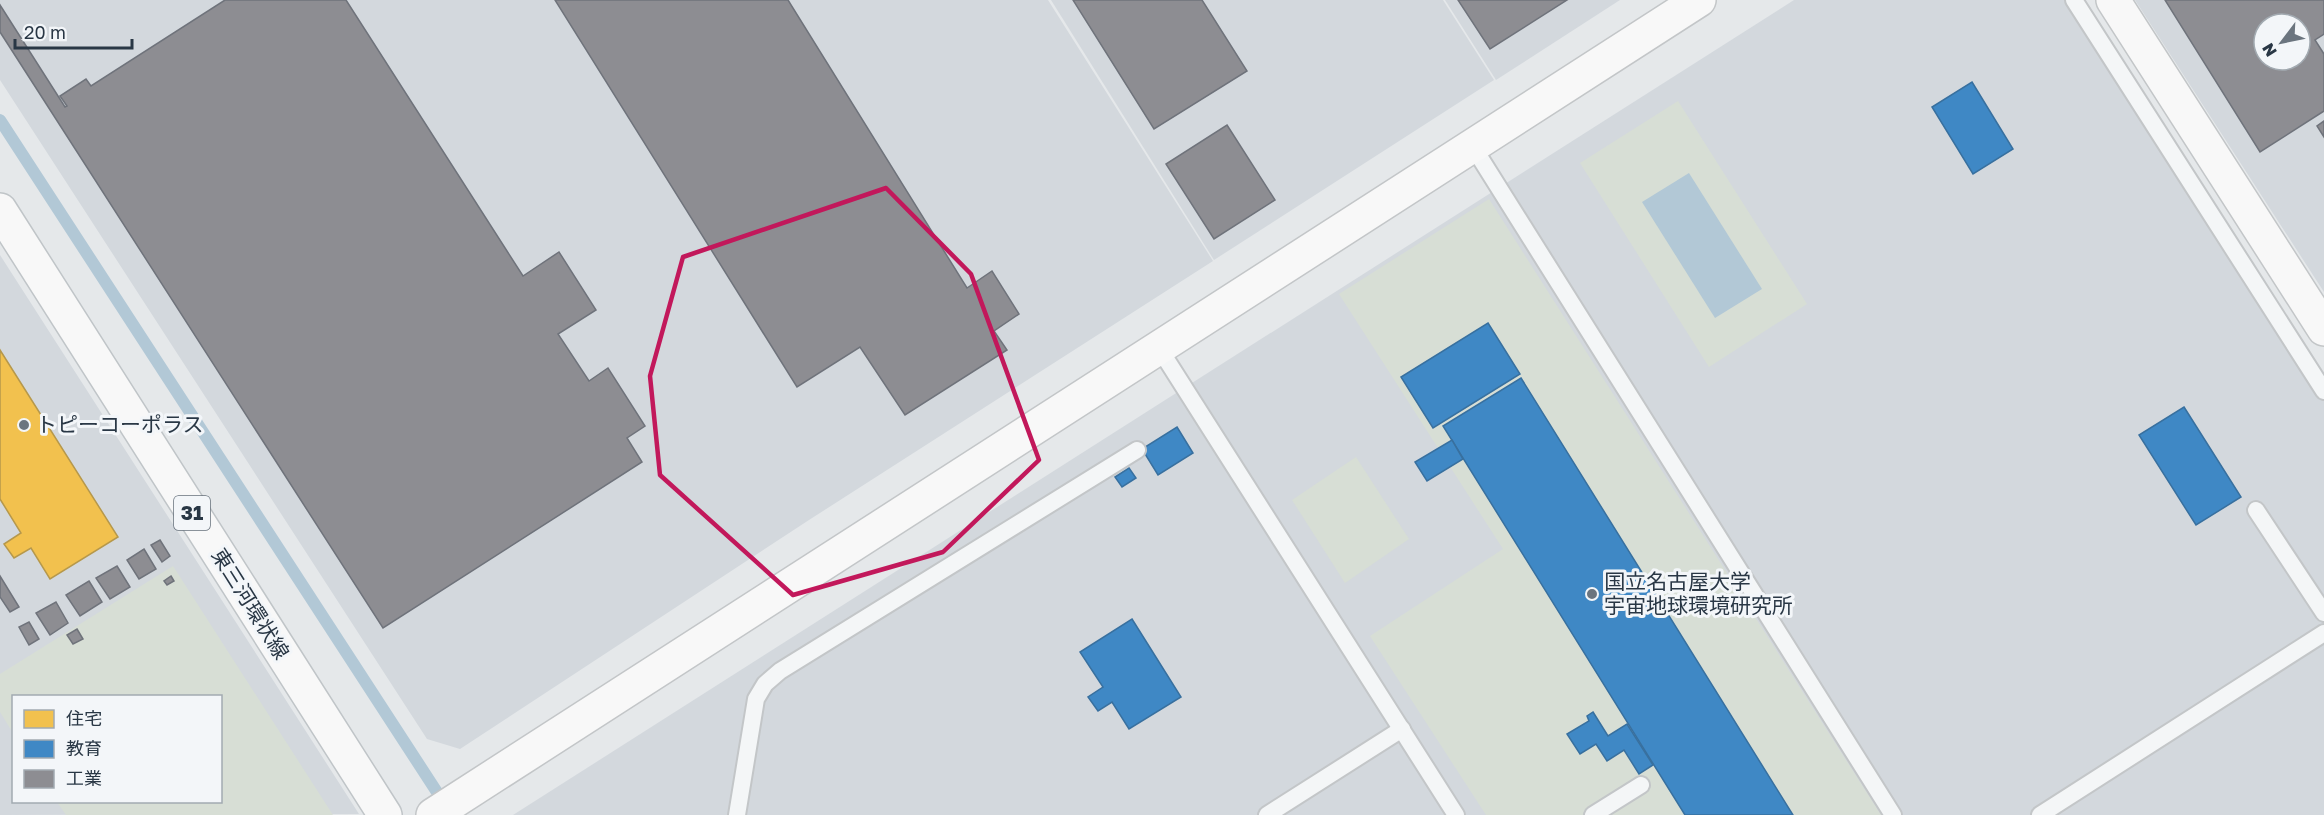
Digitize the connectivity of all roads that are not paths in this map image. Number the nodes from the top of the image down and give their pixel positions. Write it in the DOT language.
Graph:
graph roads {
  1 [pos="2074,0"];
  2 [pos="2114,0"];
  3 [pos="1693,1"];
  4 [pos="1472,145"];
  5 [pos="0,210"];
  6 [pos="2324,329"];
  7 [pos="1159,348"];
  8 [pos="2324,391"];
  9 [pos="1137,450"];
  10 [pos="2256,510"];
  11 [pos="2324,613"];
  12 [pos="2324,633"];
  13 [pos="1402,729"];
  14 [pos="1641,785"];
  15 [pos="385,815"];
  16 [pos="433,815"];
  17 [pos="737,815"];
  18 [pos="1268,815"];
  19 [pos="1455,815"];
  20 [pos="1593,815"];
  21 [pos="1893,815"];
  22 [pos="2040,815"];
  1 -- 8 [label="lane"];
  2 -- 6 [label="street"];
  3 -- 4 [label="street"];
  4 -- 7 [label="street"];
  4 -- 21 [label="lane"];
  5 -- 15 [label="street, 東三河環状線 / 31"];
  7 -- 13 [label="lane"];
  7 -- 16 [label="street"];
  9 -- 17 [label="lane"];
  10 -- 11 [label="lane"];
  12 -- 22 [label="lane"];
  13 -- 18 [label="lane"];
  13 -- 19 [label="lane"];
  14 -- 20 [label="lane"];
}
